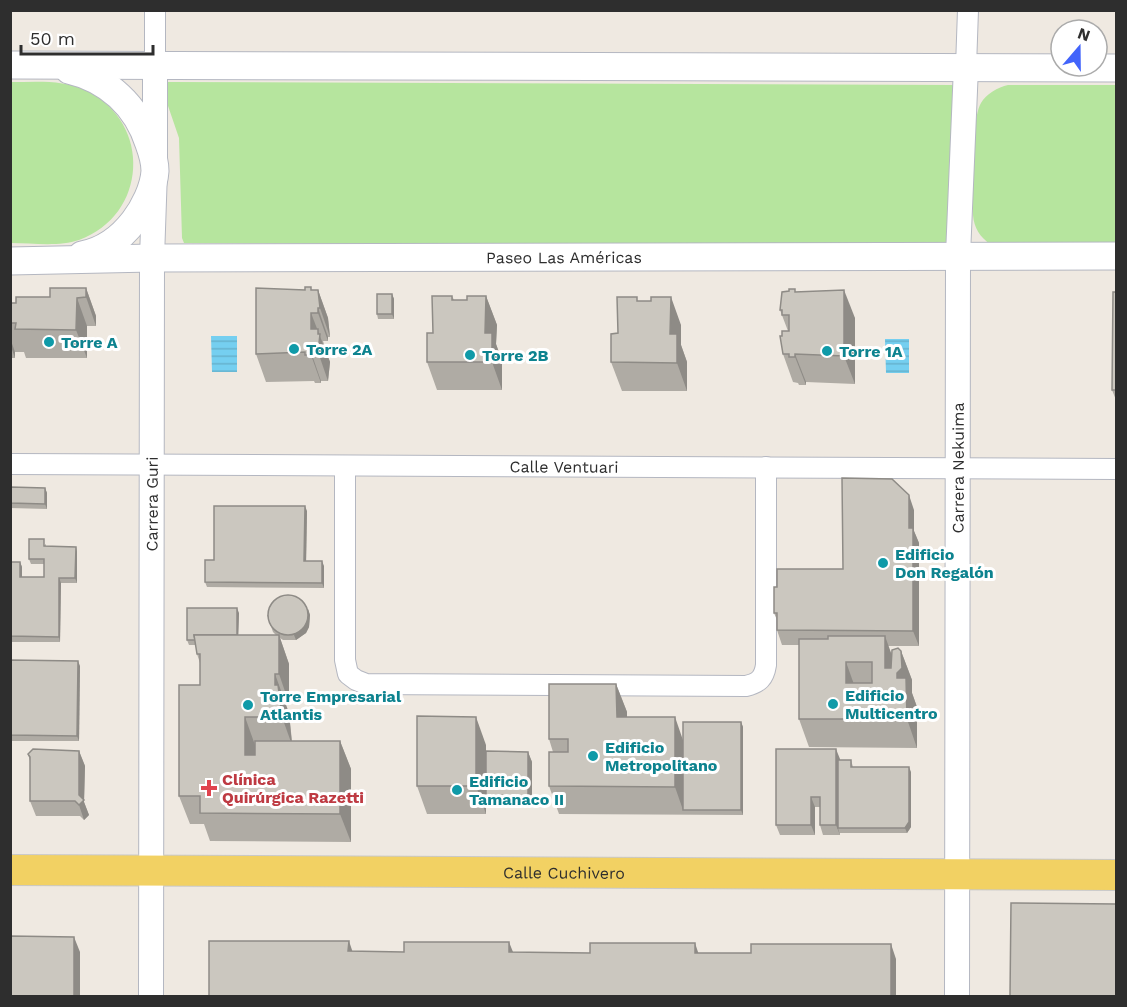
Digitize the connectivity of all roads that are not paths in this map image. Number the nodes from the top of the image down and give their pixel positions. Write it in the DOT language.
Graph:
graph roads {
  1 [pos="155,10"];
  2 [pos="968,10"];
  3 [pos="10,65"];
  4 [pos="45,65"];
  5 [pos="155,65"];
  6 [pos="966,67"];
  7 [pos="1116,68"];
  8 [pos="155,171"];
  9 [pos="958,255"];
  10 [pos="1116,256"];
  11 [pos="152,258"];
  12 [pos="10,261"];
  13 [pos="57,261"];
  14 [pos="10,464"];
  15 [pos="152,465"];
  16 [pos="345,466"];
  17 [pos="766,468"];
  18 [pos="957,468"];
  19 [pos="1116,469"];
  20 [pos="10,870"];
  21 [pos="151,871"];
  22 [pos="957,875"];
  23 [pos="1116,875"];
  24 [pos="151,996"];
  25 [pos="957,996"];
  1 -- 5 [label="street, Carrera Guri"];
  2 -- 6 [label="street, Carrera Nekuima"];
  3 -- 4 [label="main road"];
  4 -- 5 [label="main road"];
  4 -- 8 [label="main road"];
  5 -- 6 [label="main road"];
  5 -- 8 [label="street, Carrera Guri"];
  6 -- 7 [label="main road"];
  6 -- 9 [label="street, Carrera Nekuima"];
  8 -- 11 [label="street, Carrera Guri"];
  8 -- 13 [label="main road"];
  9 -- 10 [label="main road, Paseo Las Américas"];
  9 -- 11 [label="main road, Paseo Las Américas"];
  9 -- 18 [label="street, Carrera Nekuima"];
  11 -- 13 [label="main road, Paseo Las Américas"];
  11 -- 15 [label="street, Carrera Guri"];
  12 -- 13 [label="main road, Paseo Las Américas"];
  14 -- 15 [label="street, Calle Ventuari"];
  15 -- 16 [label="street, Calle Ventuari"];
  15 -- 21 [label="street, Carrera Guri"];
  16 -- 17 [label="street, Calle Ventuari"];
  16 -- 17 [label="street"];
  17 -- 18 [label="street, Calle Ventuari"];
  18 -- 19 [label="street, Calle Ventuari"];
  18 -- 22 [label="street, Carrera Nekuima"];
  20 -- 21 [label="main road, Calle Cuchivero"];
  21 -- 22 [label="main road, Calle Cuchivero"];
  21 -- 24 [label="street, Carrera Guri"];
  22 -- 23 [label="main road, Calle Cuchivero"];
  22 -- 25 [label="street, Carrera Nekuima"];
}
